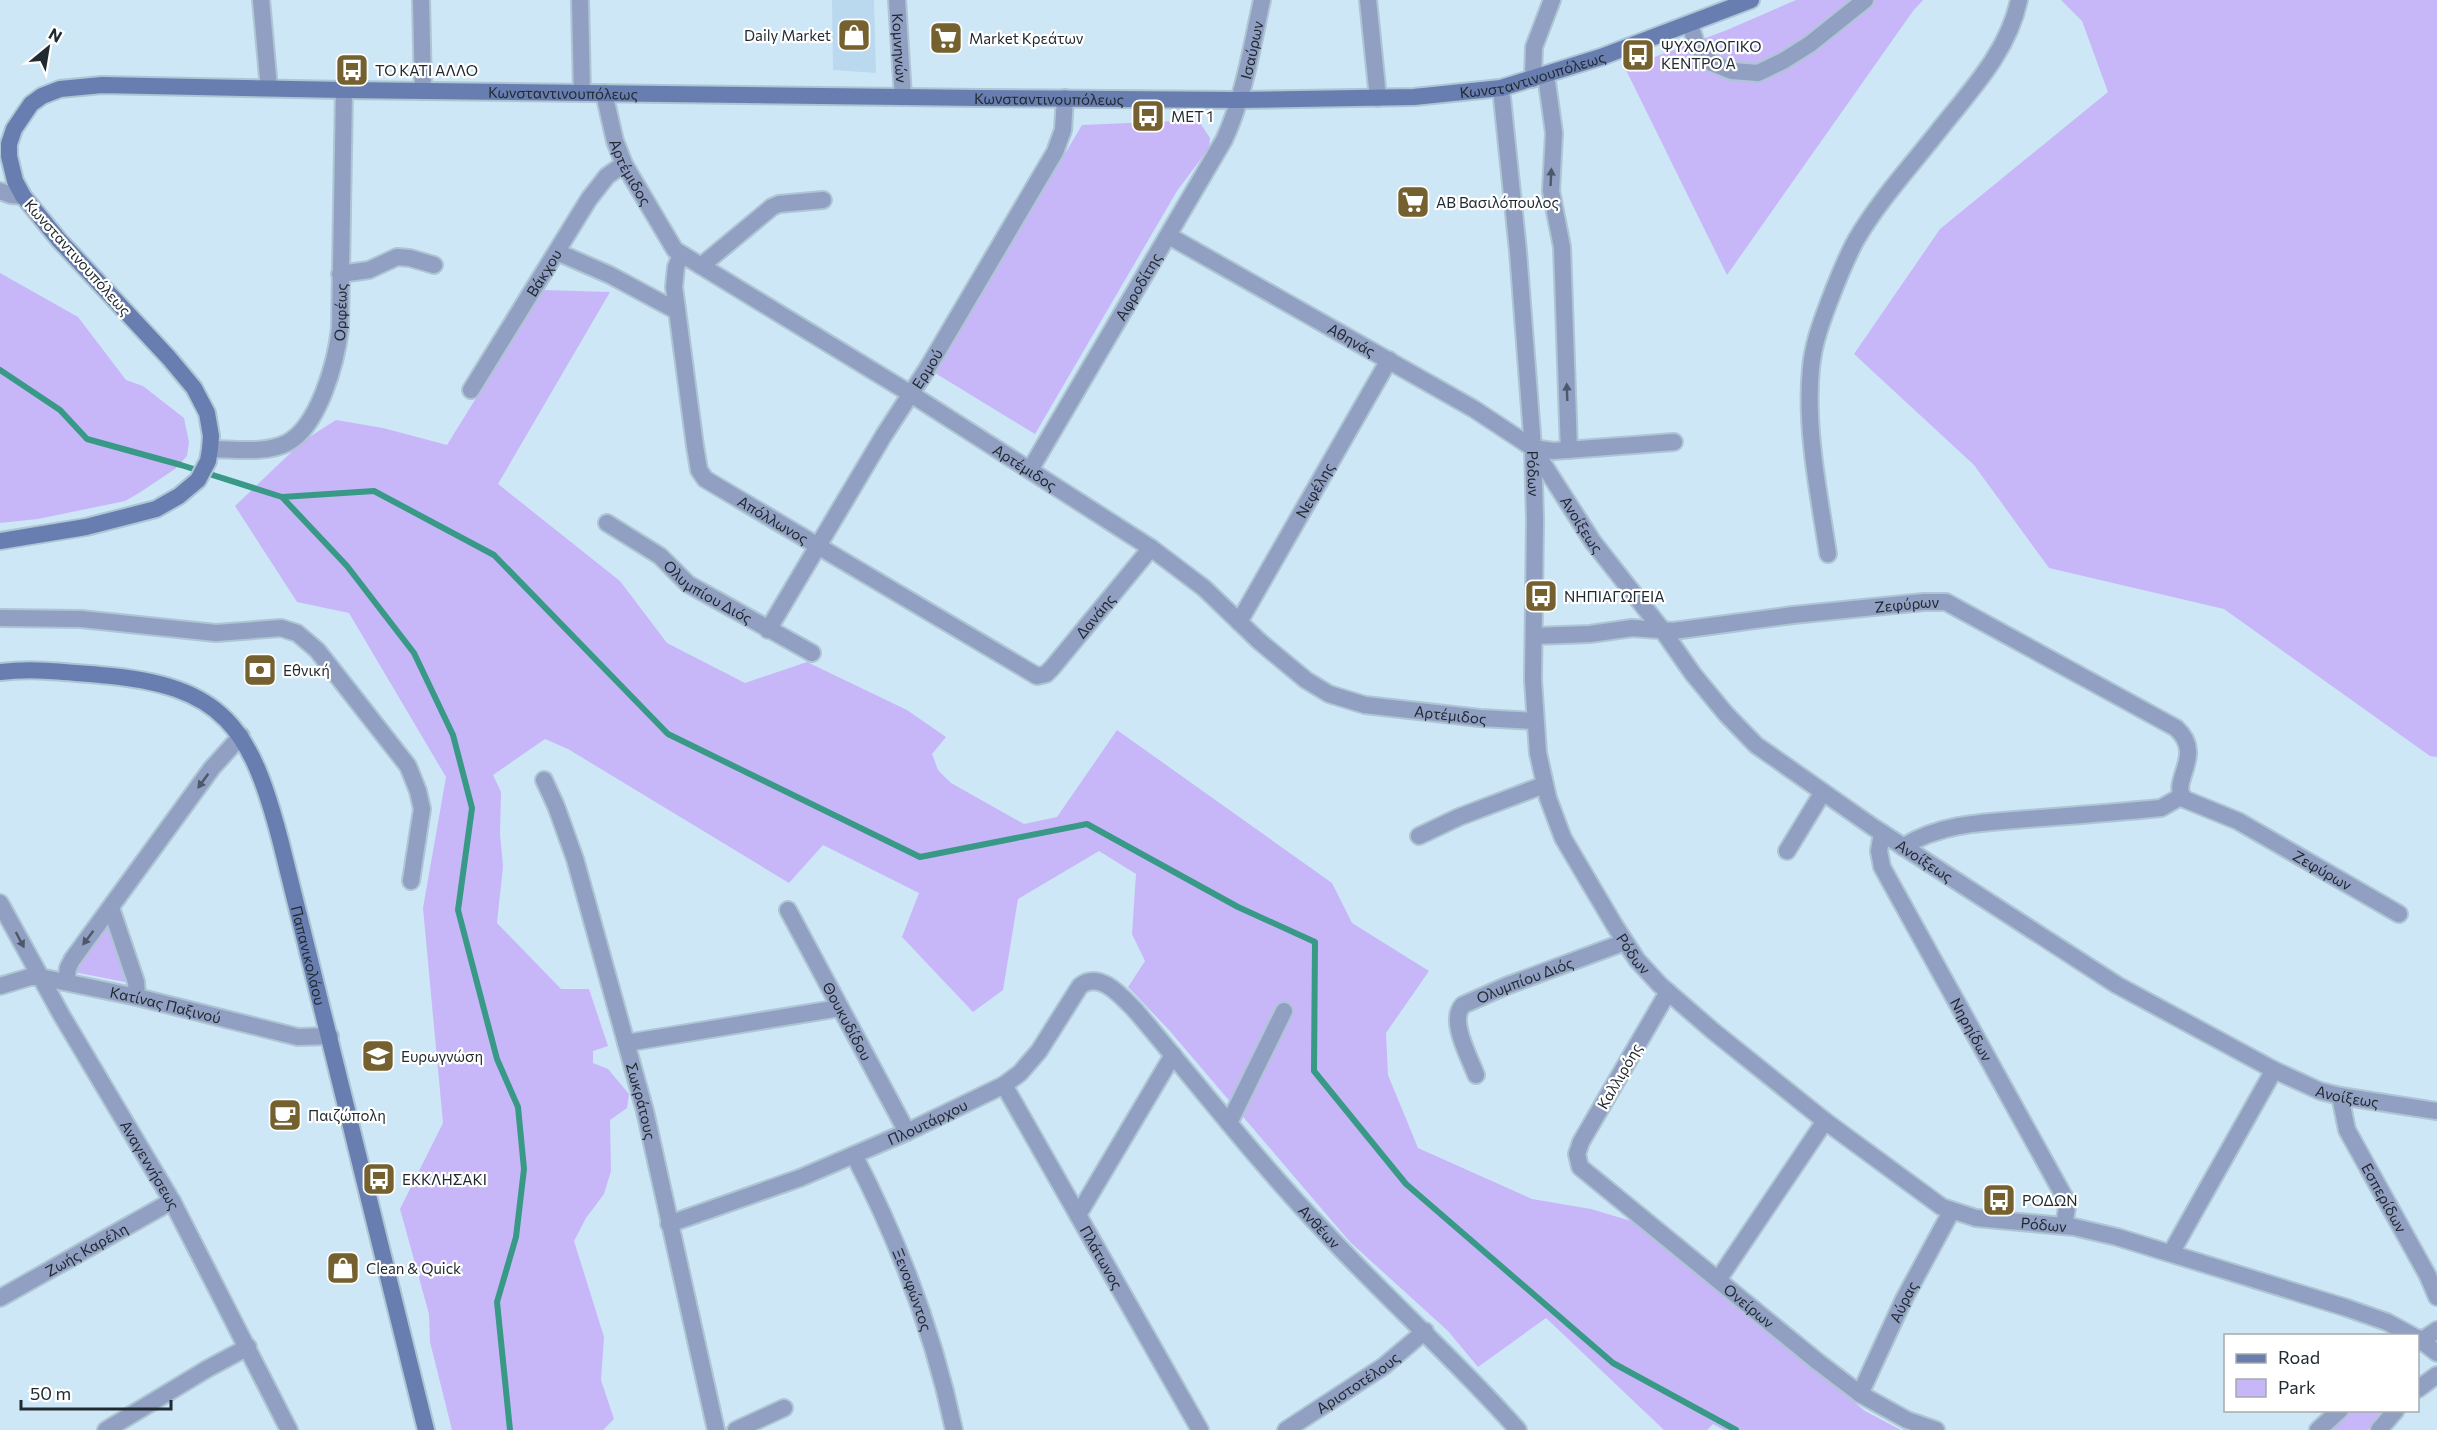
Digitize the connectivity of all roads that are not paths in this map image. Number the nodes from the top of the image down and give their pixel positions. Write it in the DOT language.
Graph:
graph roads {
  1 [pos="261,0"];
  2 [pos="421,0"];
  3 [pos="580,0"];
  4 [pos="897,0"];
  5 [pos="1262,0"];
  6 [pos="1368,0"];
  7 [pos="1552,0"];
  8 [pos="1751,0"];
  9 [pos="1865,0"];
  10 [pos="2019,0"];
  11 [pos="1690,24"];
  12 [pos="1539,77"];
  13 [pos="269,88"];
  14 [pos="1501,88"];
  15 [pos="344,90"];
  16 [pos="423,92"];
  17 [pos="582,93"];
  18 [pos="604,93"];
  19 [pos="903,97"];
  20 [pos="1065,98"];
  21 [pos="1378,98"];
  22 [pos="1238,100"];
  23 [pos="624,164"];
  24 [pos="0,191"];
  25 [pos="24,196"];
  26 [pos="823,200"];
  27 [pos="1169,236"];
  28 [pos="556,252"];
  29 [pos="681,255"];
  30 [pos="434,266"];
  31 [pos="700,266"];
  32 [pos="340,274"];
  33 [pos="677,311"];
  34 [pos="1389,360"];
  35 [pos="471,390"];
  36 [pos="911,394"];
  37 [pos="1674,442"];
  38 [pos="1533,448"];
  39 [pos="1569,450"];
  40 [pos="209,455"];
  41 [pos="1030,470"];
  42 [pos="607,523"];
  43 [pos="0,541"];
  44 [pos="817,547"];
  45 [pos="1151,548"];
  46 [pos="1828,554"];
  47 [pos="0,618"];
  48 [pos="1239,622"];
  49 [pos="768,630"];
  50 [pos="1663,631"];
  51 [pos="1534,636"];
  52 [pos="813,653"];
  53 [pos="0,672"];
  54 [pos="1036,676"];
  55 [pos="1535,721"];
  56 [pos="241,736"];
  57 [pos="544,780"];
  58 [pos="1545,785"];
  59 [pos="1823,792"];
  60 [pos="2182,796"];
  61 [pos="1882,833"];
  62 [pos="1419,836"];
  63 [pos="1903,847"];
  64 [pos="1787,851"];
  65 [pos="411,881"];
  66 [pos="0,903"];
  67 [pos="111,908"];
  68 [pos="788,910"];
  69 [pos="2399,914"];
  70 [pos="1625,942"];
  71 [pos="40,977"];
  72 [pos="66,982"];
  73 [pos="0,986"];
  74 [pos="1668,992"];
  75 [pos="137,997"];
  76 [pos="840,1008"];
  77 [pos="1135,1010"];
  78 [pos="1284,1011"];
  79 [pos="330,1036"];
  80 [pos="626,1043"];
  81 [pos="1173,1055"];
  82 [pos="2274,1070"];
  83 [pos="1476,1075"];
  84 [pos="1004,1085"];
  85 [pos="2340,1096"];
  86 [pos="2437,1111"];
  87 [pos="1825,1120"];
  88 [pos="1229,1123"];
  89 [pos="907,1132"];
  90 [pos="854,1155"];
  91 [pos="1577,1161"];
  92 [pos="172,1202"];
  93 [pos="1952,1212"];
  94 [pos="1078,1215"];
  95 [pos="669,1224"];
  96 [pos="2064,1226"];
  97 [pos="2171,1253"];
  98 [pos="1718,1281"];
  99 [pos="2437,1297"];
  100 [pos="0,1298"];
  101 [pos="2437,1330"];
  102 [pos="1425,1331"];
  103 [pos="2408,1334"];
  104 [pos="2419,1338"];
  105 [pos="2419,1340"];
  106 [pos="248,1347"];
  107 [pos="2437,1353"];
  108 [pos="2437,1375"];
  109 [pos="2419,1388"];
  110 [pos="1860,1394"];
  111 [pos="784,1408"];
  112 [pos="2338,1412"];
  113 [pos="2394,1412"];
  114 [pos="106,1430"];
  115 [pos="289,1430"];
  116 [pos="426,1430"];
  117 [pos="716,1430"];
  118 [pos="736,1430"];
  119 [pos="954,1430"];
  120 [pos="1200,1430"];
  121 [pos="1286,1430"];
  122 [pos="1518,1430"];
  123 [pos="1936,1430"];
  124 [pos="2318,1430"];
  125 [pos="2379,1430"];
  1 -- 13 [label="street"];
  2 -- 16 [label="street"];
  3 -- 17 [label="street"];
  4 -- 19 [label="street, Κομνηνών"];
  5 -- 22 [label="street, Ισαύρων"];
  6 -- 21 [label="street"];
  7 -- 12 [label="street"];
  8 -- 11 [label="main road, Κωνσταντινουπόλεως"];
  9 -- 11 [label="street"];
  10 -- 46 [label="street"];
  11 -- 12 [label="main road, Κωνσταντινουπόλεως"];
  12 -- 14 [label="main road, Κωνσταντινουπόλεως"];
  39 -- 12 [label="street, one-way"];
  13 -- 15 [label="main road, Κωνσταντινουπόλεως"];
  13 -- 25 [label="main road, Κωνσταντινουπόλεως"];
  14 -- 21 [label="main road, Κωνσταντινουπόλεως"];
  14 -- 38 [label="street, Ρόδων"];
  15 -- 16 [label="main road, Κωνσταντινουπόλεως"];
  15 -- 32 [label="street, Ορφέως"];
  16 -- 17 [label="main road, Κωνσταντινουπόλεως"];
  17 -- 18 [label="main road, Κωνσταντινουπόλεως"];
  18 -- 19 [label="main road, Κωνσταντινουπόλεως"];
  18 -- 23 [label="street, Αρτέμιδος"];
  19 -- 20 [label="main road, Κωνσταντινουπόλεως"];
  20 -- 22 [label="main road, Κωνσταντινουπόλεως"];
  20 -- 36 [label="street, Ερμού"];
  21 -- 22 [label="main road, Κωνσταντινουπόλεως"];
  22 -- 27 [label="street, Αφροδίτης"];
  23 -- 28 [label="street, Βάκχου"];
  23 -- 29 [label="street, Αρτέμιδος"];
  24 -- 25 [label="street"];
  25 -- 40 [label="main road, Κωνσταντινουπόλεως"];
  26 -- 31 [label="street"];
  27 -- 34 [label="street, Αθηνάς"];
  27 -- 41 [label="street, Αφροδίτης"];
  28 -- 33 [label="street"];
  28 -- 35 [label="street, Βάκχου"];
  29 -- 31 [label="street, Αρτέμιδος"];
  29 -- 33 [label="street, Απόλλωνος"];
  30 -- 32 [label="street"];
  31 -- 36 [label="street, Αρτέμιδος"];
  32 -- 40 [label="street, Ορφέως"];
  33 -- 44 [label="street, Απόλλωνος"];
  34 -- 38 [label="street, Αθηνάς"];
  34 -- 48 [label="street, Νεφέλης"];
  36 -- 41 [label="street, Αρτέμιδος"];
  36 -- 44 [label="street, Ερμού"];
  37 -- 39 [label="street"];
  38 -- 39 [label="street"];
  38 -- 50 [label="street, Ανοίξεως"];
  38 -- 51 [label="street, Ρόδων"];
  40 -- 43 [label="main road"];
  41 -- 45 [label="street, Αρτέμιδος"];
  42 -- 49 [label="street, Ολυμπίου Διός"];
  44 -- 49 [label="street, Ερμού"];
  44 -- 54 [label="street, Απόλλωνος"];
  45 -- 48 [label="street, Αρτέμιδος"];
  45 -- 54 [label="street, Δανάης"];
  47 -- 65 [label="street"];
  48 -- 55 [label="street, Αρτέμιδος"];
  49 -- 52 [label="street, Ολυμπίου Διός"];
  50 -- 51 [label="street, Ζεφύρων"];
  50 -- 59 [label="street, Ανοίξεως"];
  50 -- 60 [label="street, Ζεφύρων"];
  51 -- 55 [label="street, Ρόδων"];
  53 -- 56 [label="main road, Παπανικολάου"];
  55 -- 58 [label="street, Ρόδων"];
  56 -- 67 [label="street, one-way"];
  56 -- 79 [label="main road, Παπανικολάου"];
  57 -- 80 [label="street, Σωκράτους"];
  58 -- 62 [label="street"];
  58 -- 70 [label="street, Ρόδων"];
  59 -- 61 [label="street, Ανοίξεως"];
  59 -- 64 [label="street"];
  60 -- 63 [label="street"];
  60 -- 69 [label="street, Ζεφύρων"];
  61 -- 63 [label="street, Ανοίξεως"];
  61 -- 96 [label="street, Νηρηίδων"];
  63 -- 82 [label="street, Ανοίξεως"];
  66 -- 71 [label="street, Αναγεννήσεως, one-way"];
  67 -- 72 [label="street, one-way"];
  67 -- 75 [label="street"];
  68 -- 76 [label="street, Θουκυδίδου"];
  70 -- 74 [label="street, Ρόδων"];
  70 -- 83 [label="street, Ολυμπίου Διός"];
  71 -- 72 [label="street, Κατίνας Παξινού"];
  71 -- 73 [label="street, Κατίνας Παξινού"];
  71 -- 92 [label="street, Αναγεννήσεως"];
  72 -- 75 [label="street, Κατίνας Παξινού"];
  74 -- 87 [label="street, Ρόδων"];
  74 -- 91 [label="street, Καλλιρόης"];
  75 -- 79 [label="street, Κατίνας Παξινού"];
  76 -- 80 [label="street"];
  76 -- 89 [label="street, Θουκυδίδου"];
  77 -- 81 [label="street, Ανθέων"];
  77 -- 84 [label="street, Πλουτάρχου"];
  78 -- 88 [label="street"];
  79 -- 116 [label="main road, Παπανικολάου"];
  80 -- 95 [label="street, Σωκράτους"];
  81 -- 88 [label="street, Ανθέων"];
  81 -- 94 [label="street"];
  82 -- 85 [label="street, Ανοίξεως"];
  82 -- 97 [label="street"];
  84 -- 89 [label="street, Πλουτάρχου"];
  84 -- 94 [label="street, Πλάτωνος"];
  85 -- 86 [label="street, Ανοίξεως"];
  85 -- 99 [label="street, Εσπερίδων"];
  87 -- 93 [label="street, Ρόδων"];
  87 -- 98 [label="street"];
  88 -- 102 [label="street, Ανθέων"];
  89 -- 90 [label="street, Πλουτάρχου"];
  90 -- 95 [label="street, Πλουτάρχου"];
  90 -- 119 [label="street, Ξενοφώντος"];
  91 -- 98 [label="street, Ονείρων"];
  92 -- 100 [label="street, Ζωής Καρέλη"];
  92 -- 106 [label="street, Αναγεννήσεως"];
  93 -- 96 [label="street, Ρόδων"];
  93 -- 110 [label="street, Αύρας"];
  94 -- 120 [label="street, Πλάτωνος"];
  95 -- 117 [label="street, Σωκράτους"];
  96 -- 97 [label="street, Ρόδων"];
  97 -- 103 [label="street, Ρόδων"];
  98 -- 110 [label="street, Ονείρων"];
  101 -- 104 [label="street"];
  102 -- 121 [label="street, Αριστοτέλους"];
  102 -- 122 [label="street, Ανθέων"];
  105 -- 107 [label="street, Ρόδων"];
  106 -- 114 [label="street"];
  106 -- 115 [label="street, Αναγεννήσεως"];
  108 -- 109 [label="street"];
  110 -- 123 [label="street, Ονείρων"];
  111 -- 118 [label="street"];
  112 -- 124 [label="street"];
  113 -- 125 [label="street"];
}
